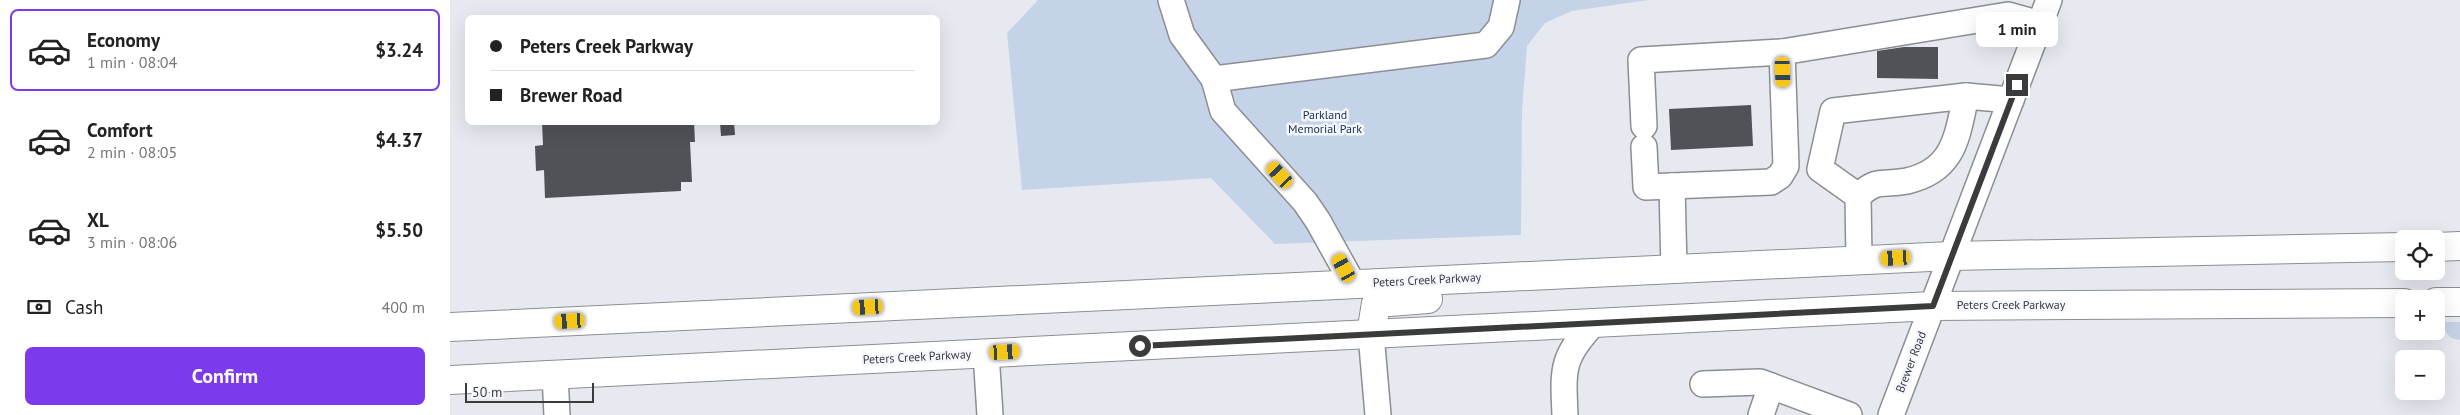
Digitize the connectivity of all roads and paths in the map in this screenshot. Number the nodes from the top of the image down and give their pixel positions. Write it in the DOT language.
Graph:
graph roads {
  1 [pos="1171,0"];
  2 [pos="1507,0"];
  3 [pos="2049,0"];
  4 [pos="2040,24"];
  5 [pos="1782,52"];
  6 [pos="1214,79"];
  7 [pos="1966,96"];
  8 [pos="2011,100"];
  9 [pos="1786,166"];
  10 [pos="1820,170"];
  11 [pos="1672,186"];
  12 [pos="1858,196"];
  13 [pos="2395,247"];
  14 [pos="1952,256"];
  15 [pos="1859,260"];
  16 [pos="1668,269"];
  17 [pos="1353,284"];
  18 [pos="2445,302"];
  19 [pos="2460,302"];
  20 [pos="2395,303"];
  21 [pos="1933,306"];
  22 [pos="1594,323"];
  23 [pos="450,327"];
  24 [pos="1371,334"];
  25 [pos="986,353"];
  26 [pos="555,375"];
  27 [pos="450,380"];
  28 [pos="1703,384"];
  29 [pos="1771,386"];
  30 [pos="557,415"];
  31 [pos="990,415"];
  32 [pos="1378,415"];
  33 [pos="1565,415"];
  34 [pos="1761,415"];
  35 [pos="1849,415"];
  36 [pos="1892,415"];
  1 -- 6 [label="street"];
  2 -- 6 [label="street"];
  3 -- 4 [label="street, Brewer Road"];
  4 -- 5 [label="street"];
  4 -- 8 [label="street, Brewer Road"];
  5 -- 9 [label="street"];
  5 -- 11 [label="street"];
  6 -- 17 [label="street"];
  7 -- 8 [label="street"];
  7 -- 10 [label="street"];
  7 -- 12 [label="street"];
  8 -- 14 [label="street, Brewer Road"];
  9 -- 10 [label="street"];
  9 -- 11 [label="street"];
  10 -- 12 [label="street"];
  11 -- 16 [label="street"];
  12 -- 15 [label="street"];
  13 -- 14 [label="main road, Peters Creek Parkway"];
  14 -- 15 [label="main road, Peters Creek Parkway"];
  14 -- 21 [label="street, Brewer Road"];
  15 -- 16 [label="main road, Peters Creek Parkway"];
  16 -- 17 [label="main road, Peters Creek Parkway"];
  16 -- 24 [label="main road"];
  17 -- 23 [label="main road, Peters Creek Parkway"];
  18 -- 19 [label="main road"];
  20 -- 21 [label="main road, Peters Creek Parkway"];
  21 -- 22 [label="main road, Peters Creek Parkway"];
  21 -- 36 [label="street, Brewer Road"];
  22 -- 24 [label="main road, Peters Creek Parkway"];
  22 -- 33 [label="street"];
  24 -- 25 [label="main road, Peters Creek Parkway"];
  24 -- 32 [label="street"];
  25 -- 26 [label="main road, Peters Creek Parkway"];
  25 -- 31 [label="street"];
  26 -- 27 [label="main road, Peters Creek Parkway"];
  26 -- 30 [label="street"];
  28 -- 29 [label="street"];
  29 -- 34 [label="street"];
  29 -- 35 [label="street"];
}
